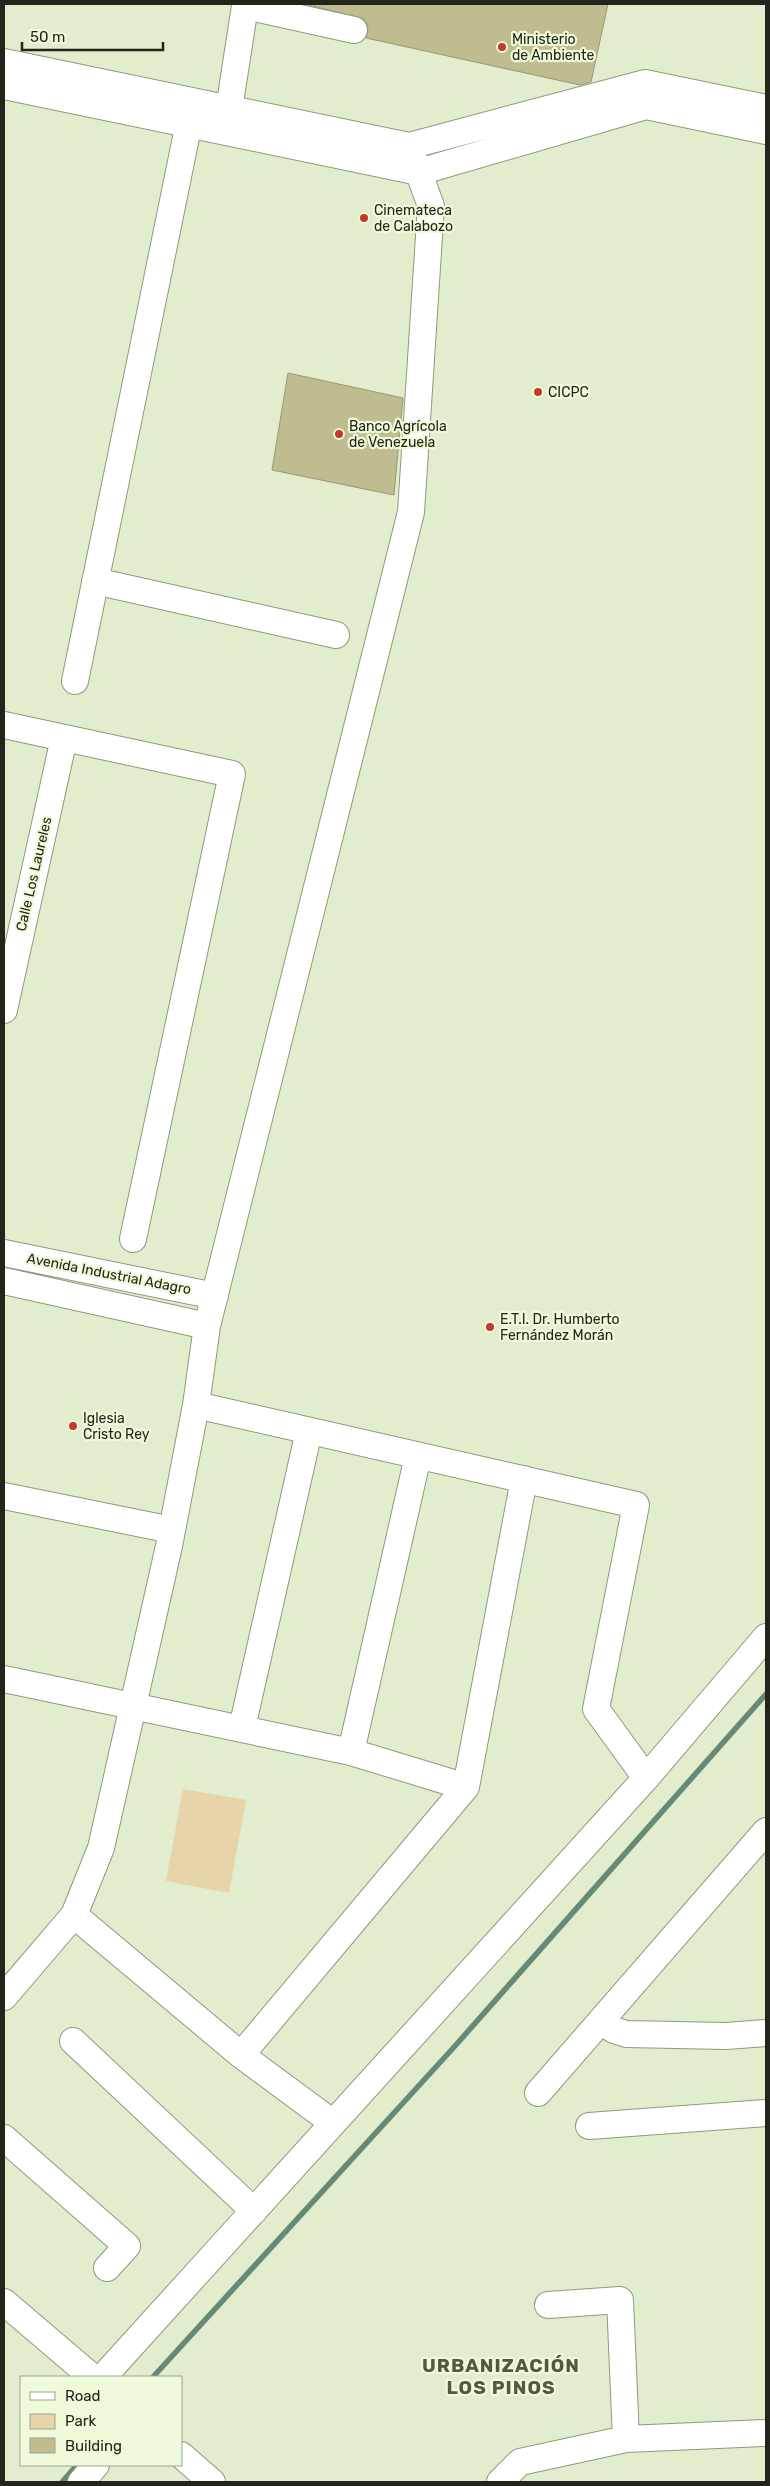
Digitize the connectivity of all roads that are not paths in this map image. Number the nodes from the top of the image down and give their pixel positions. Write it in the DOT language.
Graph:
graph roads {
  1 [pos="354,30"];
  2 [pos="4,62"];
  3 [pos="4,86"];
  4 [pos="766,108"];
  5 [pos="229,109"];
  6 [pos="191,114"];
  7 [pos="766,131"];
  8 [pos="409,146"];
  9 [pos="419,172"];
  10 [pos="95,581"];
  11 [pos="336,635"];
  12 [pos="74,682"];
  13 [pos="4,725"];
  14 [pos="64,738"];
  15 [pos="4,1010"];
  16 [pos="133,1239"];
  17 [pos="4,1253"];
  18 [pos="4,1281"];
  19 [pos="214,1296"];
  20 [pos="207,1326"];
  21 [pos="196,1405"];
  22 [pos="310,1431"];
  23 [pos="418,1456"];
  24 [pos="524,1480"];
  25 [pos="4,1496"];
  26 [pos="172,1530"];
  27 [pos="766,1637"];
  28 [pos="4,1679"];
  29 [pos="133,1705"];
  30 [pos="242,1728"];
  31 [pos="351,1752"];
  32 [pos="646,1778"];
  33 [pos="466,1788"];
  34 [pos="766,1831"];
  35 [pos="74,1915"];
  36 [pos="4,1997"];
  37 [pos="601,2022"];
  38 [pos="766,2033"];
  39 [pos="73,2041"];
  40 [pos="241,2055"];
  41 [pos="538,2093"];
  42 [pos="766,2113"];
  43 [pos="333,2123"];
  44 [pos="589,2126"];
  45 [pos="4,2138"];
  46 [pos="254,2211"];
  47 [pos="107,2268"];
  48 [pos="4,2302"];
  49 [pos="548,2305"];
  50 [pos="91,2376"];
  51 [pos="104,2376"];
  52 [pos="766,2433"];
  53 [pos="626,2440"];
  54 [pos="182,2456"];
  55 [pos="95,2466"];
  56 [pos="80,2482"];
  57 [pos="212,2482"];
  58 [pos="500,2482"];
  1 -- 5 [label="street"];
  2 -- 6 [label="street"];
  3 -- 6 [label="street"];
  4 -- 8 [label="street"];
  5 -- 6 [label="street"];
  5 -- 8 [label="street"];
  6 -- 9 [label="street"];
  6 -- 10 [label="street"];
  7 -- 9 [label="street"];
  8 -- 9 [label="street"];
  9 -- 19 [label="street"];
  10 -- 11 [label="street"];
  10 -- 12 [label="street"];
  13 -- 14 [label="street"];
  14 -- 15 [label="street, Calle Los Laureles"];
  14 -- 16 [label="street"];
  17 -- 19 [label="street, Avenida Industrial Adagro"];
  18 -- 20 [label="street, Avenida Industrial Adagro"];
  19 -- 20 [label="street"];
  20 -- 21 [label="street"];
  21 -- 22 [label="street"];
  21 -- 26 [label="street"];
  22 -- 23 [label="street"];
  22 -- 30 [label="street"];
  23 -- 24 [label="street"];
  23 -- 31 [label="street"];
  24 -- 32 [label="street"];
  24 -- 33 [label="street"];
  25 -- 26 [label="street"];
  26 -- 29 [label="street"];
  27 -- 32 [label="street"];
  28 -- 29 [label="street"];
  29 -- 30 [label="street"];
  29 -- 35 [label="street"];
  30 -- 31 [label="street"];
  31 -- 33 [label="street"];
  32 -- 43 [label="street"];
  33 -- 40 [label="street"];
  34 -- 37 [label="street"];
  35 -- 36 [label="street"];
  35 -- 40 [label="street"];
  37 -- 38 [label="street"];
  37 -- 41 [label="street"];
  39 -- 46 [label="street"];
  40 -- 43 [label="street"];
  42 -- 44 [label="street"];
  43 -- 46 [label="street"];
  45 -- 47 [label="street"];
  46 -- 51 [label="street"];
  48 -- 50 [label="street"];
  49 -- 53 [label="street"];
  52 -- 53 [label="street"];
  53 -- 58 [label="street"];
  54 -- 57 [label="street"];
  55 -- 56 [label="street"];
}
